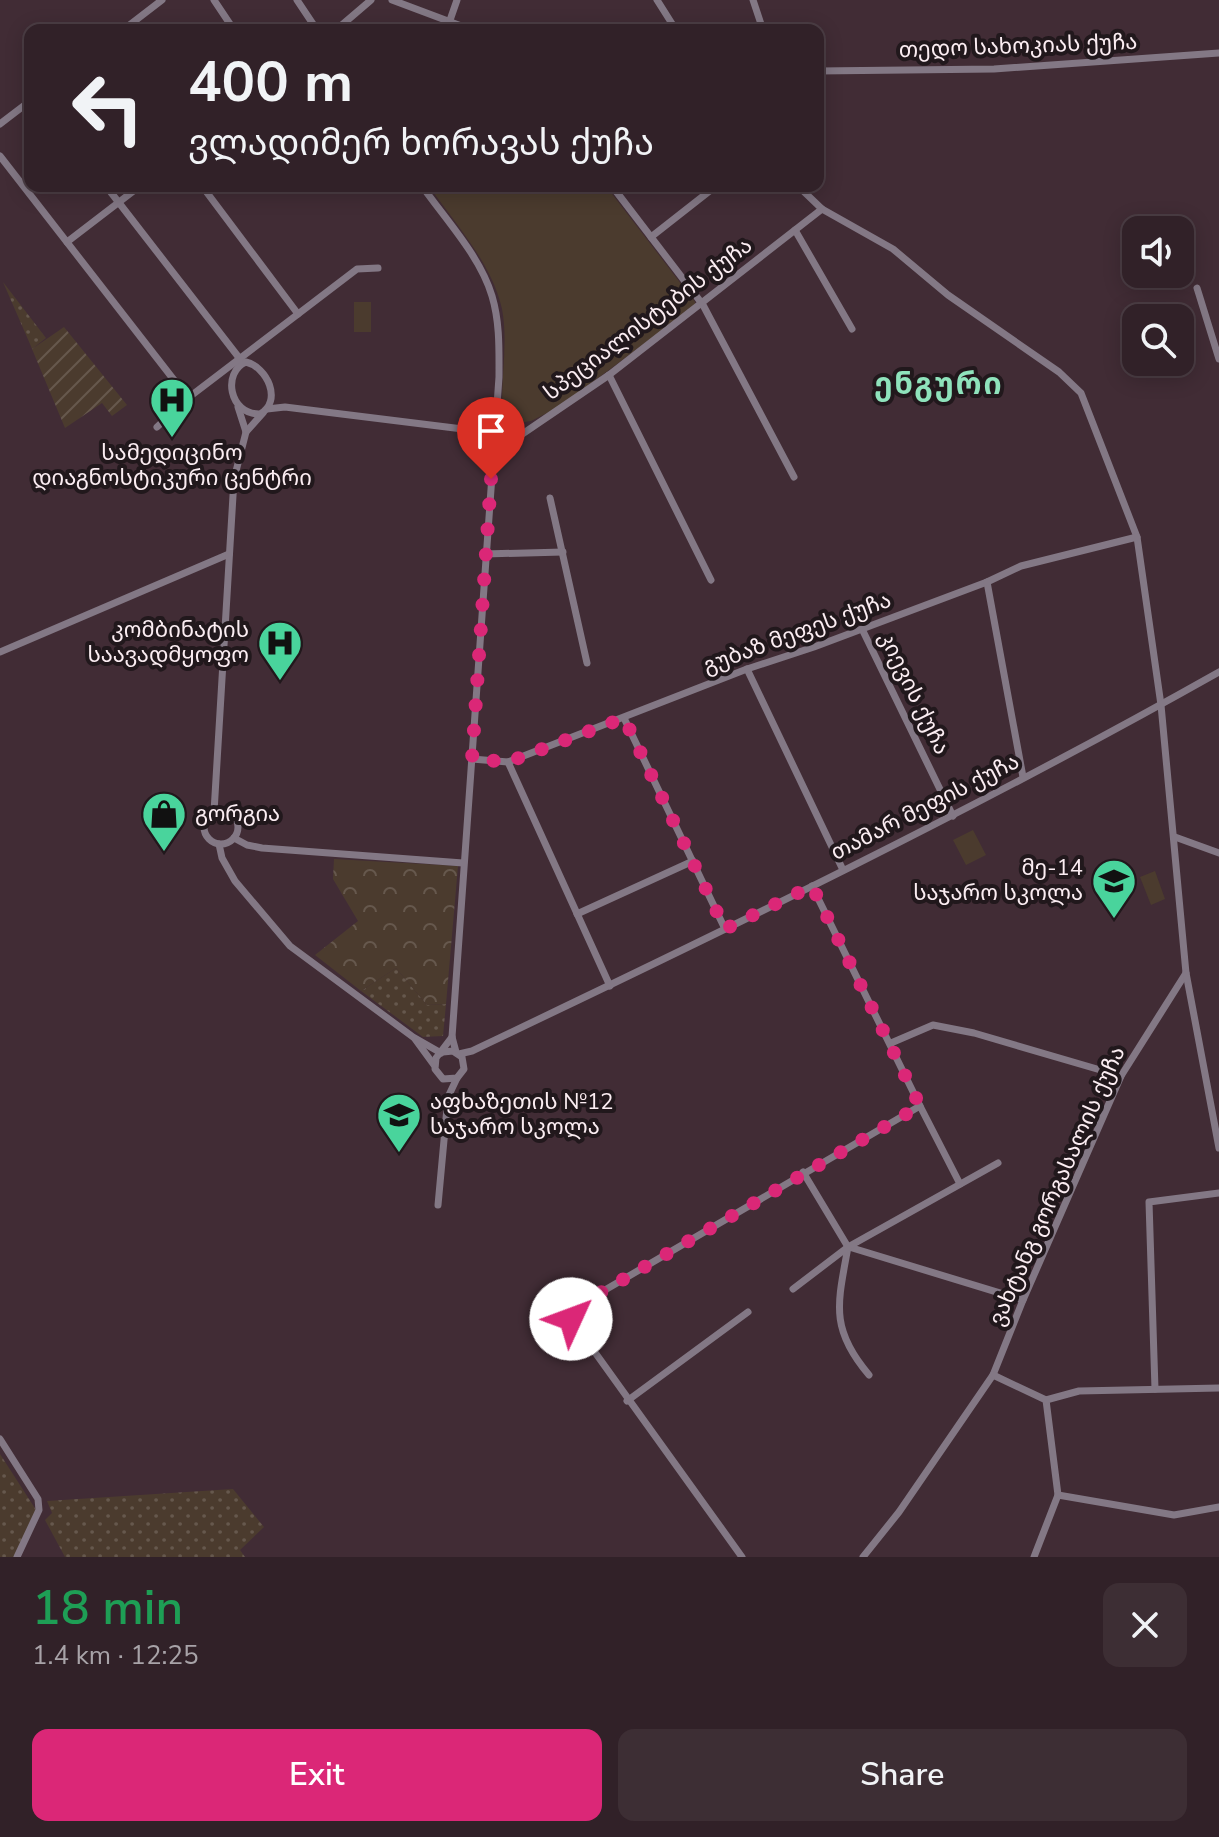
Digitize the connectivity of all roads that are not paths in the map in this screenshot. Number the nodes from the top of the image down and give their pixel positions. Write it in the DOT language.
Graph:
graph roads {
  1 [pos="162,0"];
  2 [pos="214,0"];
  3 [pos="297,0"];
  4 [pos="371,0"];
  5 [pos="392,0"];
  6 [pos="457,0"];
  7 [pos="657,0"];
  8 [pos="753,0"];
  9 [pos="449,23"];
  10 [pos="131,24"];
  11 [pos="230,24"];
  12 [pos="313,24"];
  13 [pos="343,24"];
  14 [pos="452,24"];
  15 [pos="672,24"];
  16 [pos="761,24"];
  17 [pos="1219,53"];
  18 [pos="824,71"];
  19 [pos="24,106"];
  20 [pos="0,124"];
  21 [pos="0,156"];
  22 [pos="24,187"];
  23 [pos="28,192"];
  24 [pos="111,192"];
  25 [pos="133,192"];
  26 [pos="206,192"];
  27 [pos="426,192"];
  28 [pos="617,192"];
  29 [pos="708,192"];
  30 [pos="804,192"];
  31 [pos="119,203"];
  32 [pos="822,209"];
  33 [pos="795,230"];
  34 [pos="651,237"];
  35 [pos="67,242"];
  36 [pos="378,268"];
  37 [pos="1197,288"];
  38 [pos="703,305"];
  39 [pos="298,314"];
  40 [pos="852,329"];
  41 [pos="240,359"];
  42 [pos="1219,359"];
  43 [pos="254,364"];
  44 [pos="235,372"];
  45 [pos="609,375"];
  46 [pos="271,392"];
  47 [pos="188,398"];
  48 [pos="238,407"];
  49 [pos="285,407"];
  50 [pos="266,410"];
  51 [pos="157,427"];
  52 [pos="246,432"];
  53 [pos="495,433"];
  54 [pos="493,454"];
  55 [pos="794,477"];
  56 [pos="550,498"];
  57 [pos="1137,537"];
  58 [pos="563,552"];
  59 [pos="229,554"];
  60 [pos="485,554"];
  61 [pos="711,580"];
  62 [pos="987,582"];
  63 [pos="862,629"];
  64 [pos="0,652"];
  65 [pos="587,663"];
  66 [pos="747,669"];
  67 [pos="1219,672"];
  68 [pos="1161,705"];
  69 [pos="624,718"];
  70 [pos="472,759"];
  71 [pos="508,762"];
  72 [pos="1023,777"];
  73 [pos="214,812"];
  74 [pos="953,816"];
  75 [pos="1175,837"];
  76 [pos="234,838"];
  77 [pos="219,844"];
  78 [pos="1219,853"];
  79 [pos="693,861"];
  80 [pos="463,863"];
  81 [pos="843,870"];
  82 [pos="812,886"];
  83 [pos="577,914"];
  84 [pos="725,929"];
  85 [pos="1186,973"];
  86 [pos="610,986"];
  87 [pos="413,1037"];
  88 [pos="452,1037"];
  89 [pos="891,1043"];
  90 [pos="472,1051"];
  91 [pos="442,1052"];
  92 [pos="458,1053"];
  93 [pos="434,1065"];
  94 [pos="464,1069"];
  95 [pos="1121,1076"];
  96 [pos="439,1077"];
  97 [pos="457,1078"];
  98 [pos="448,1097"];
  99 [pos="920,1106"];
  100 [pos="1219,1148"];
  101 [pos="998,1163"];
  102 [pos="803,1172"];
  103 [pos="960,1184"];
  104 [pos="1219,1193"];
  105 [pos="438,1205"];
  106 [pos="848,1247"];
  107 [pos="793,1289"];
  108 [pos="1023,1300"];
  109 [pos="748,1312"];
  110 [pos="869,1375"];
  111 [pos="993,1375"];
  112 [pos="1219,1388"];
  113 [pos="1155,1389"];
  114 [pos="1046,1400"];
  115 [pos="627,1401"];
  116 [pos="0,1439"];
  117 [pos="1058,1495"];
  118 [pos="1219,1507"];
  119 [pos="17,1557"];
  120 [pos="742,1557"];
  121 [pos="863,1557"];
  122 [pos="1034,1557"];
  1 -- 10 [label="street"];
  2 -- 11 [label="street"];
  3 -- 12 [label="street"];
  4 -- 13 [label="street"];
  5 -- 9 [label="street"];
  6 -- 9 [label="street"];
  7 -- 15 [label="street"];
  8 -- 16 [label="street"];
  9 -- 14 [label="street"];
  17 -- 18 [label="street, თედო სახოკიას ქუჩა"];
  19 -- 20 [label="street"];
  21 -- 22 [label="street"];
  23 -- 35 [label="street"];
  24 -- 31 [label="street"];
  25 -- 31 [label="street"];
  26 -- 39 [label="street"];
  27 -- 53 [label="street"];
  28 -- 34 [label="street"];
  29 -- 34 [label="street"];
  30 -- 32 [label="street"];
  31 -- 35 [label="street"];
  31 -- 41 [label="street"];
  32 -- 33 [label="street, სპეციალისტების ქუჩა"];
  32 -- 57 [label="street"];
  33 -- 38 [label="street, სპეციალისტების ქუჩა"];
  33 -- 40 [label="street"];
  34 -- 38 [label="street"];
  35 -- 47 [label="street"];
  36 -- 39 [label="street"];
  37 -- 42 [label="street"];
  38 -- 45 [label="street, სპეციალისტების ქუჩა"];
  38 -- 55 [label="street"];
  39 -- 41 [label="street"];
  41 -- 43 [label="street"];
  41 -- 44 [label="street"];
  41 -- 47 [label="street"];
  43 -- 44 [label="street"];
  43 -- 46 [label="street"];
  44 -- 48 [label="street"];
  45 -- 54 [label="street, სპეციალისტების ქუჩა"];
  45 -- 61 [label="street"];
  46 -- 49 [label="street"];
  46 -- 50 [label="street"];
  47 -- 51 [label="street"];
  48 -- 50 [label="street"];
  48 -- 52 [label="street"];
  49 -- 50 [label="street"];
  49 -- 53 [label="street"];
  50 -- 52 [label="street"];
  52 -- 59 [label="street"];
  53 -- 54 [label="street"];
  54 -- 60 [label="street"];
  56 -- 58 [label="street"];
  57 -- 62 [label="street, გუბაზ მეფეს ქუჩა"];
  57 -- 68 [label="street"];
  58 -- 60 [label="street"];
  58 -- 65 [label="street"];
  59 -- 64 [label="street"];
  59 -- 73 [label="street"];
  60 -- 70 [label="street"];
  62 -- 63 [label="street, გუბაზ მეფეს ქუჩა"];
  62 -- 72 [label="street"];
  63 -- 66 [label="street, გუბაზ მეფეს ქუჩა"];
  63 -- 74 [label="street, კიევის ქუჩა"];
  66 -- 69 [label="street, გუბაზ მეფეს ქუჩა"];
  66 -- 81 [label="street"];
  67 -- 68 [label="street, თამარ მეფის ქუჩა"];
  68 -- 72 [label="street, თამარ მეფის ქუჩა"];
  68 -- 75 [label="street"];
  69 -- 71 [label="street, გუბაზ მეფეს ქუჩა"];
  69 -- 79 [label="street"];
  70 -- 71 [label="street, გუბაზ მეფეს ქუჩა"];
  70 -- 80 [label="street"];
  71 -- 83 [label="street"];
  72 -- 74 [label="street, თამარ მეფის ქუჩა"];
  73 -- 76 [label="street"];
  73 -- 77 [label="street"];
  74 -- 81 [label="street, თამარ მეფის ქუჩა"];
  75 -- 78 [label="street"];
  75 -- 85 [label="street"];
  76 -- 77 [label="street"];
  76 -- 80 [label="street"];
  77 -- 87 [label="street"];
  79 -- 83 [label="street"];
  79 -- 84 [label="street"];
  80 -- 88 [label="street"];
  81 -- 82 [label="street, თამარ მეფის ქუჩა"];
  82 -- 84 [label="street, თამარ მეფის ქუჩა"];
  82 -- 89 [label="street"];
  83 -- 86 [label="street"];
  84 -- 86 [label="street, თამარ მეფის ქუჩა"];
  85 -- 95 [label="street, ვახტანგ გორგასალის ქუჩა"];
  85 -- 100 [label="street"];
  86 -- 90 [label="street, თამარ მეფის ქუჩა"];
  87 -- 91 [label="street"];
  87 -- 93 [label="street"];
  88 -- 91 [label="street"];
  88 -- 92 [label="street"];
  89 -- 95 [label="street"];
  89 -- 99 [label="street"];
  90 -- 92 [label="street, თამარ მეფის ქუჩა"];
  90 -- 94 [label="street"];
  91 -- 92 [label="street"];
  91 -- 93 [label="street"];
  92 -- 94 [label="street"];
  93 -- 96 [label="street"];
  94 -- 97 [label="street"];
  95 -- 108 [label="street, ვახტანგ გორგასალის ქუჩა"];
  96 -- 97 [label="street"];
  96 -- 98 [label="street"];
  97 -- 98 [label="street"];
  98 -- 105 [label="street"];
  99 -- 102 [label="street"];
  99 -- 103 [label="street"];
  101 -- 103 [label="street"];
  102 -- 106 [label="street"];
  102 -- 115 [label="street"];
  103 -- 106 [label="street"];
  104 -- 113 [label="street"];
  106 -- 107 [label="street"];
  106 -- 108 [label="street"];
  106 -- 110 [label="street"];
  108 -- 111 [label="street, ვახტანგ გორგასალის ქუჩა"];
  109 -- 115 [label="street"];
  111 -- 114 [label="street"];
  111 -- 121 [label="street, ვახტანგ გორგასალის ქუჩა"];
  112 -- 113 [label="street"];
  113 -- 114 [label="street"];
  114 -- 117 [label="street"];
  115 -- 120 [label="street"];
  116 -- 119 [label="street"];
  117 -- 118 [label="street"];
  117 -- 122 [label="street"];
}
